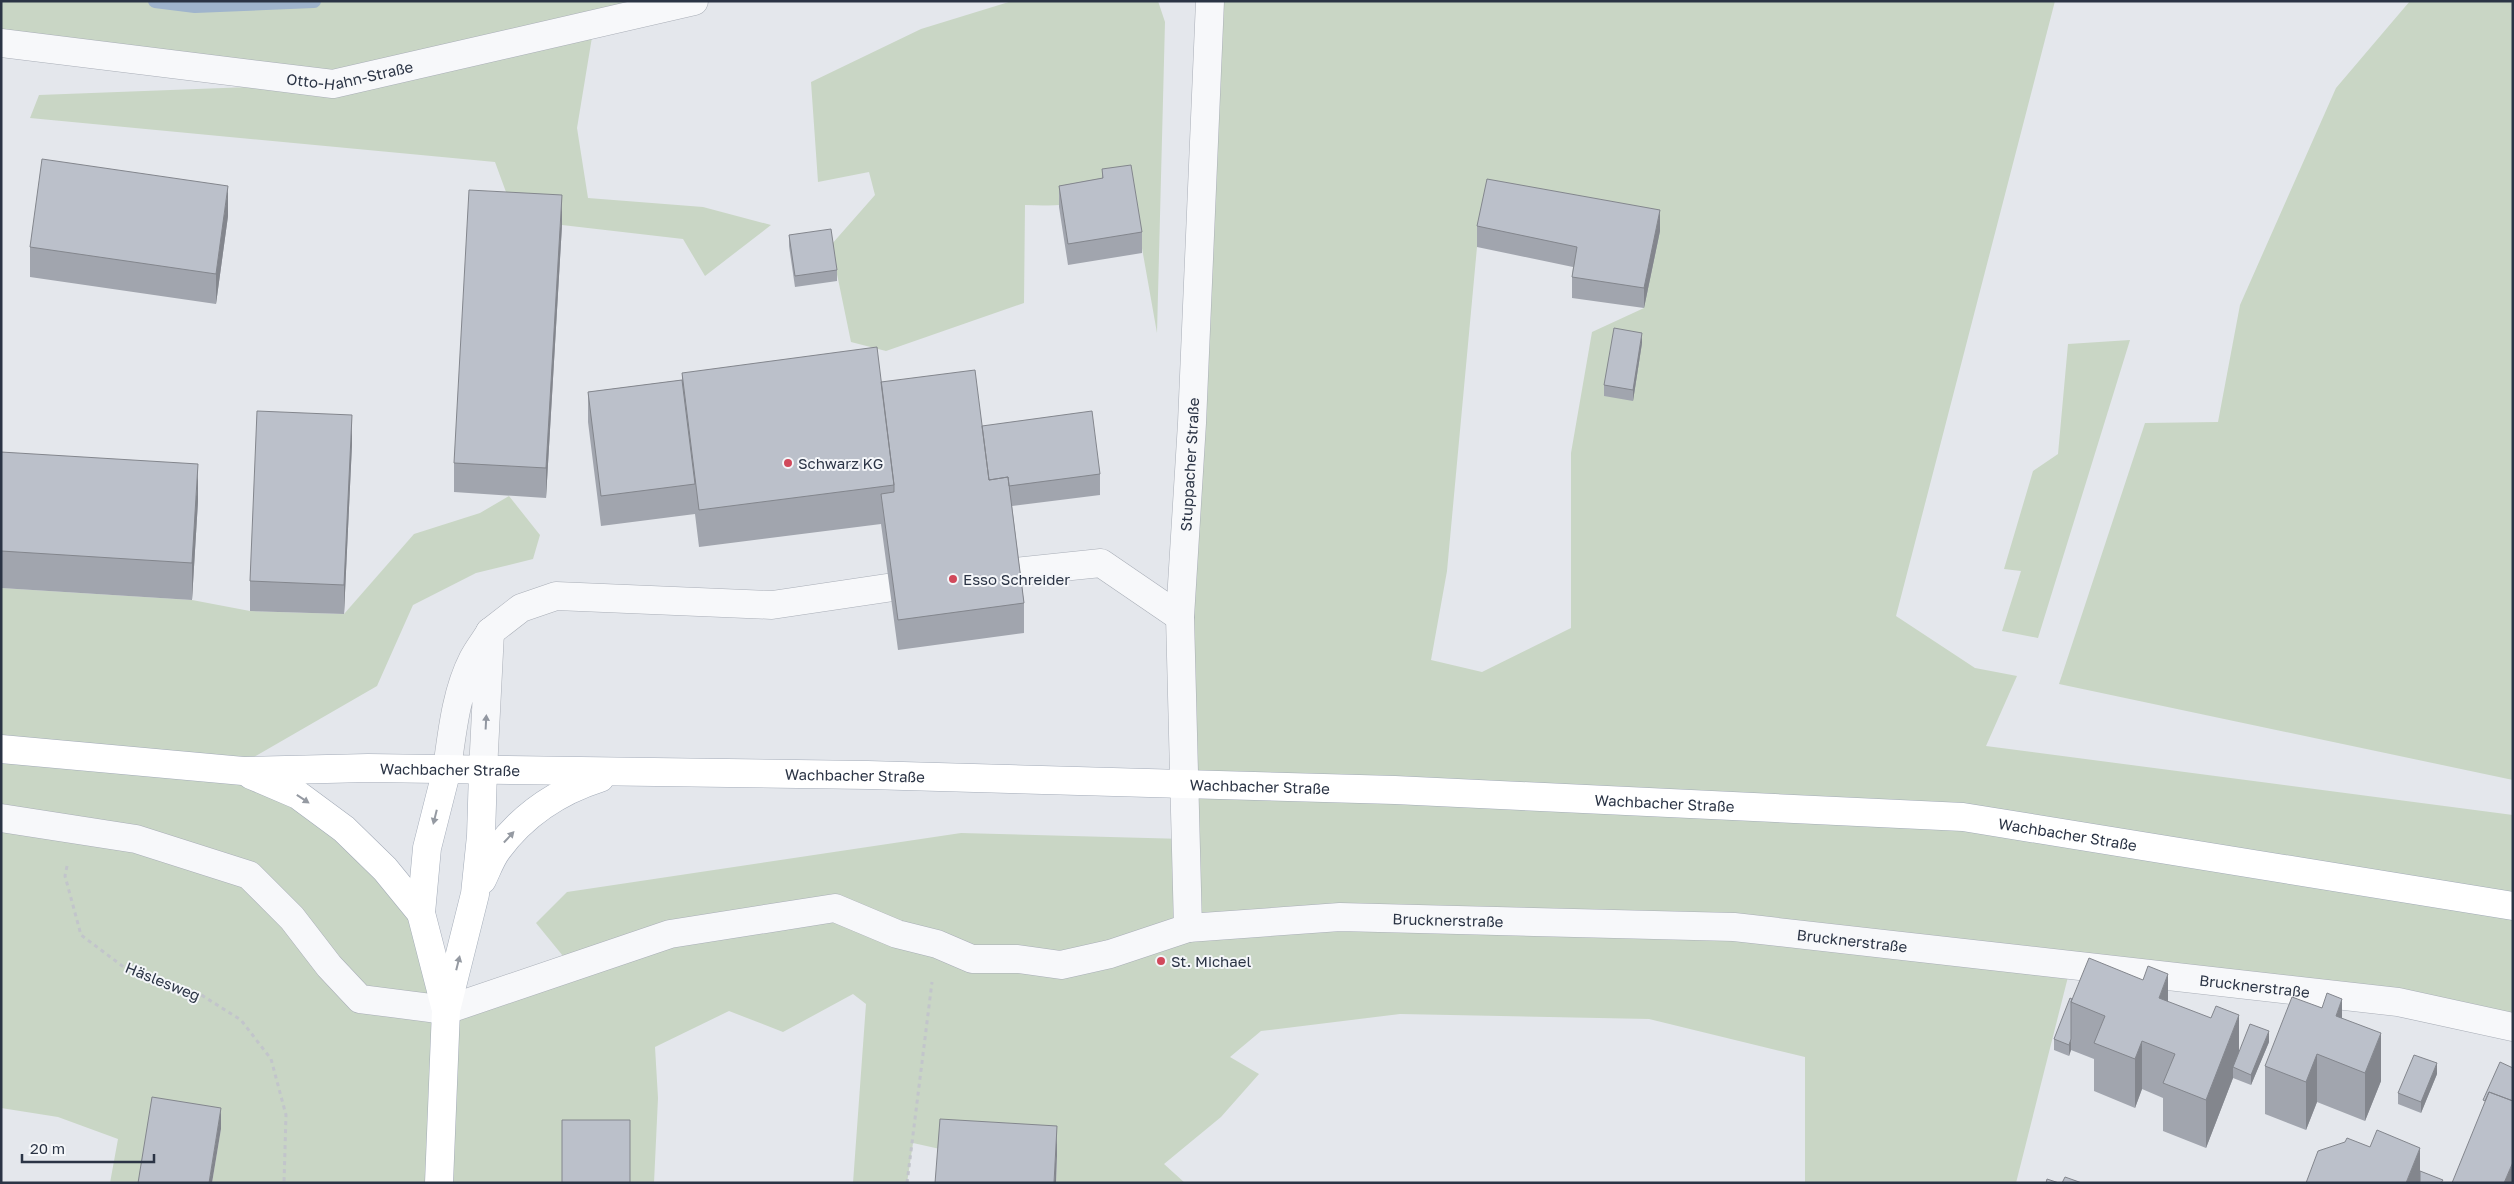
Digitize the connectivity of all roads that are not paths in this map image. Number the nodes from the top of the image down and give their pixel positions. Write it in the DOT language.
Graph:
graph roads {
  1 [pos="694,1"];
  2 [pos="1210,1"];
  3 [pos="1,43"];
  4 [pos="1180,617"];
  5 [pos="490,632"];
  6 [pos="1,749"];
  7 [pos="446,769"];
  8 [pos="243,771"];
  9 [pos="484,771"];
  10 [pos="618,772"];
  11 [pos="1186,784"];
  12 [pos="1,818"];
  13 [pos="475,894"];
  14 [pos="2513,906"];
  15 [pos="421,913"];
  16 [pos="1188,928"];
  17 [pos="446,1010"];
  18 [pos="2513,1027"];
  19 [pos="439,1183"];
  1 -- 3 [label="street, Otto-Hahn-Straße"];
  2 -- 4 [label="street, Stuppacher Straße"];
  4 -- 5 [label="street"];
  4 -- 11 [label="street, Stuppacher Straße"];
  5 -- 7 [label="street"];
  9 -- 5 [label="street, one-way"];
  6 -- 8 [label="main road, Wachbacher Straße"];
  7 -- 8 [label="main road, Wachbacher Straße"];
  7 -- 9 [label="main road, Wachbacher Straße"];
  7 -- 15 [label="main road, one-way"];
  8 -- 15 [label="main road, one-way"];
  9 -- 10 [label="main road, Wachbacher Straße"];
  9 -- 13 [label="main road"];
  10 -- 11 [label="main road, Wachbacher Straße"];
  13 -- 10 [label="main road, one-way"];
  11 -- 14 [label="main road, Wachbacher Straße"];
  11 -- 16 [label="street, Stuppacher Straße"];
  12 -- 17 [label="street"];
  17 -- 13 [label="main road, one-way"];
  15 -- 17 [label="main road"];
  16 -- 17 [label="street, Brucknerstraße"];
  16 -- 18 [label="street, Brucknerstraße"];
  17 -- 19 [label="main road"];
}
